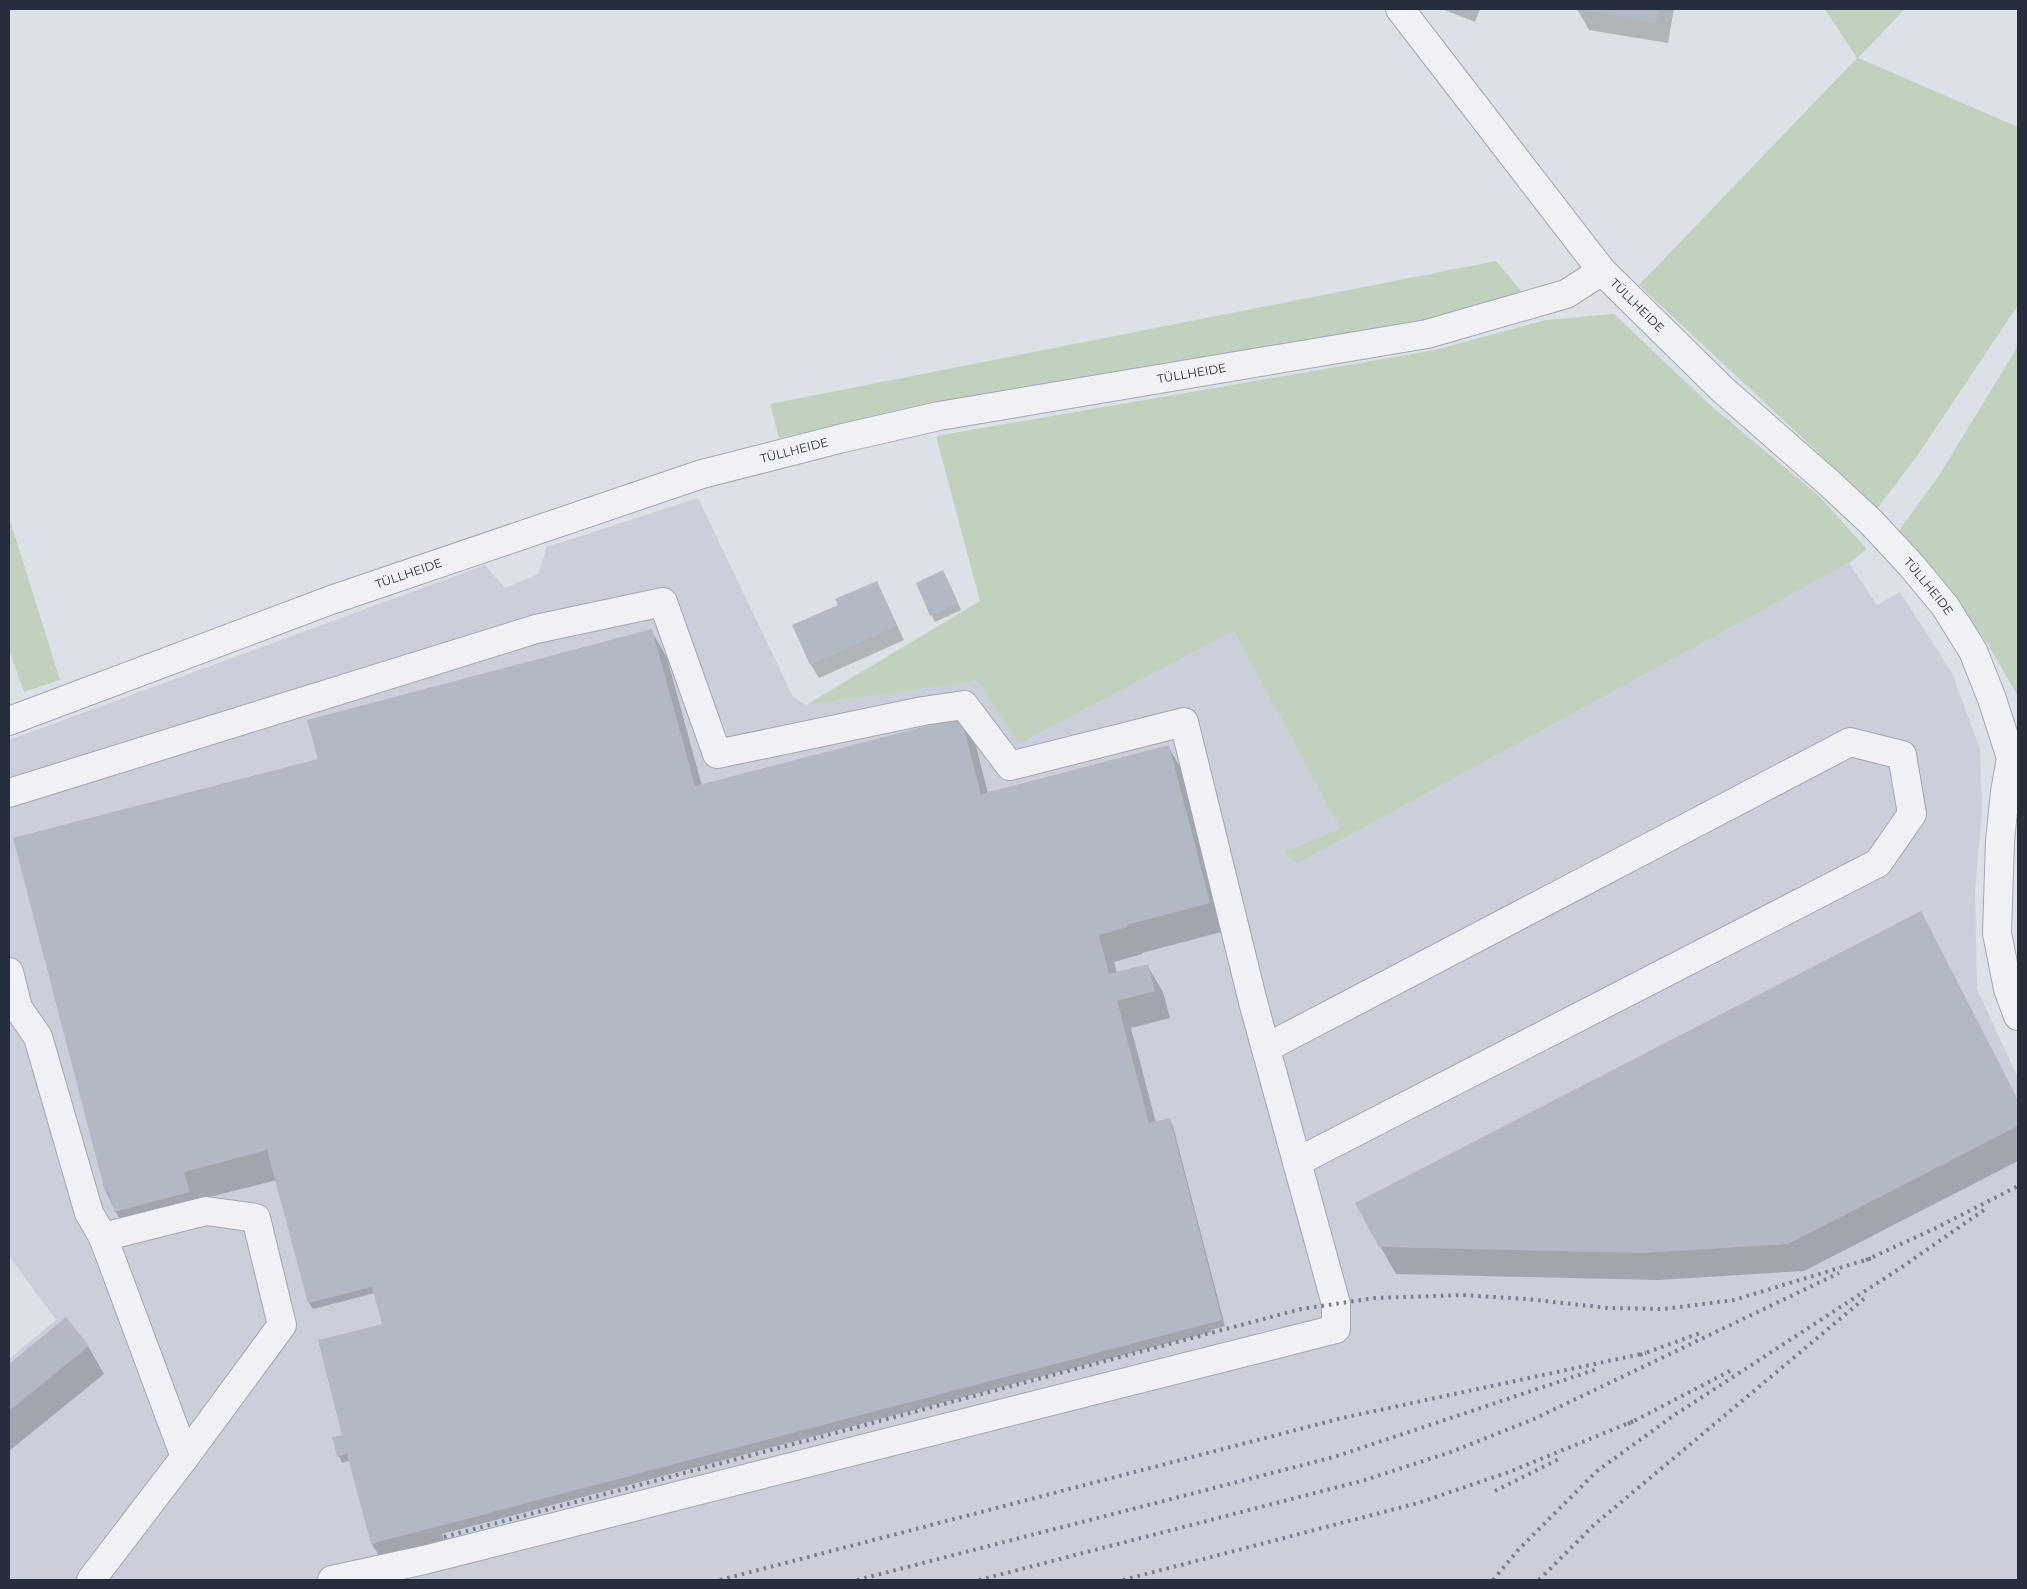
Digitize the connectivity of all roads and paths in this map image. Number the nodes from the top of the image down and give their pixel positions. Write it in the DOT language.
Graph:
graph roads {
  1 [pos="1400,9"];
  2 [pos="1602,270"];
  3 [pos="9,721"];
  4 [pos="2015,754"];
  5 [pos="9,793"];
  6 [pos="9,972"];
  7 [pos="2018,1016"];
  8 [pos="1266,1048"];
  9 [pos="1297,1162"];
  10 [pos="103,1237"];
  11 [pos="185,1457"];
  12 [pos="91,1580"];
  13 [pos="332,1580"];
  1 -- 2 [label="street, TÜLLHEIDE"];
  2 -- 3 [label="street, TÜLLHEIDE"];
  2 -- 4 [label="street, TÜLLHEIDE"];
  4 -- 7 [label="street, TÜLLHEIDE"];
  5 -- 8 [label="street"];
  6 -- 10 [label="street"];
  8 -- 9 [label="street"];
  8 -- 9 [label="street"];
  9 -- 13 [label="street"];
  10 -- 11 [label="street"];
  10 -- 11 [label="street"];
  11 -- 12 [label="street"];
}
